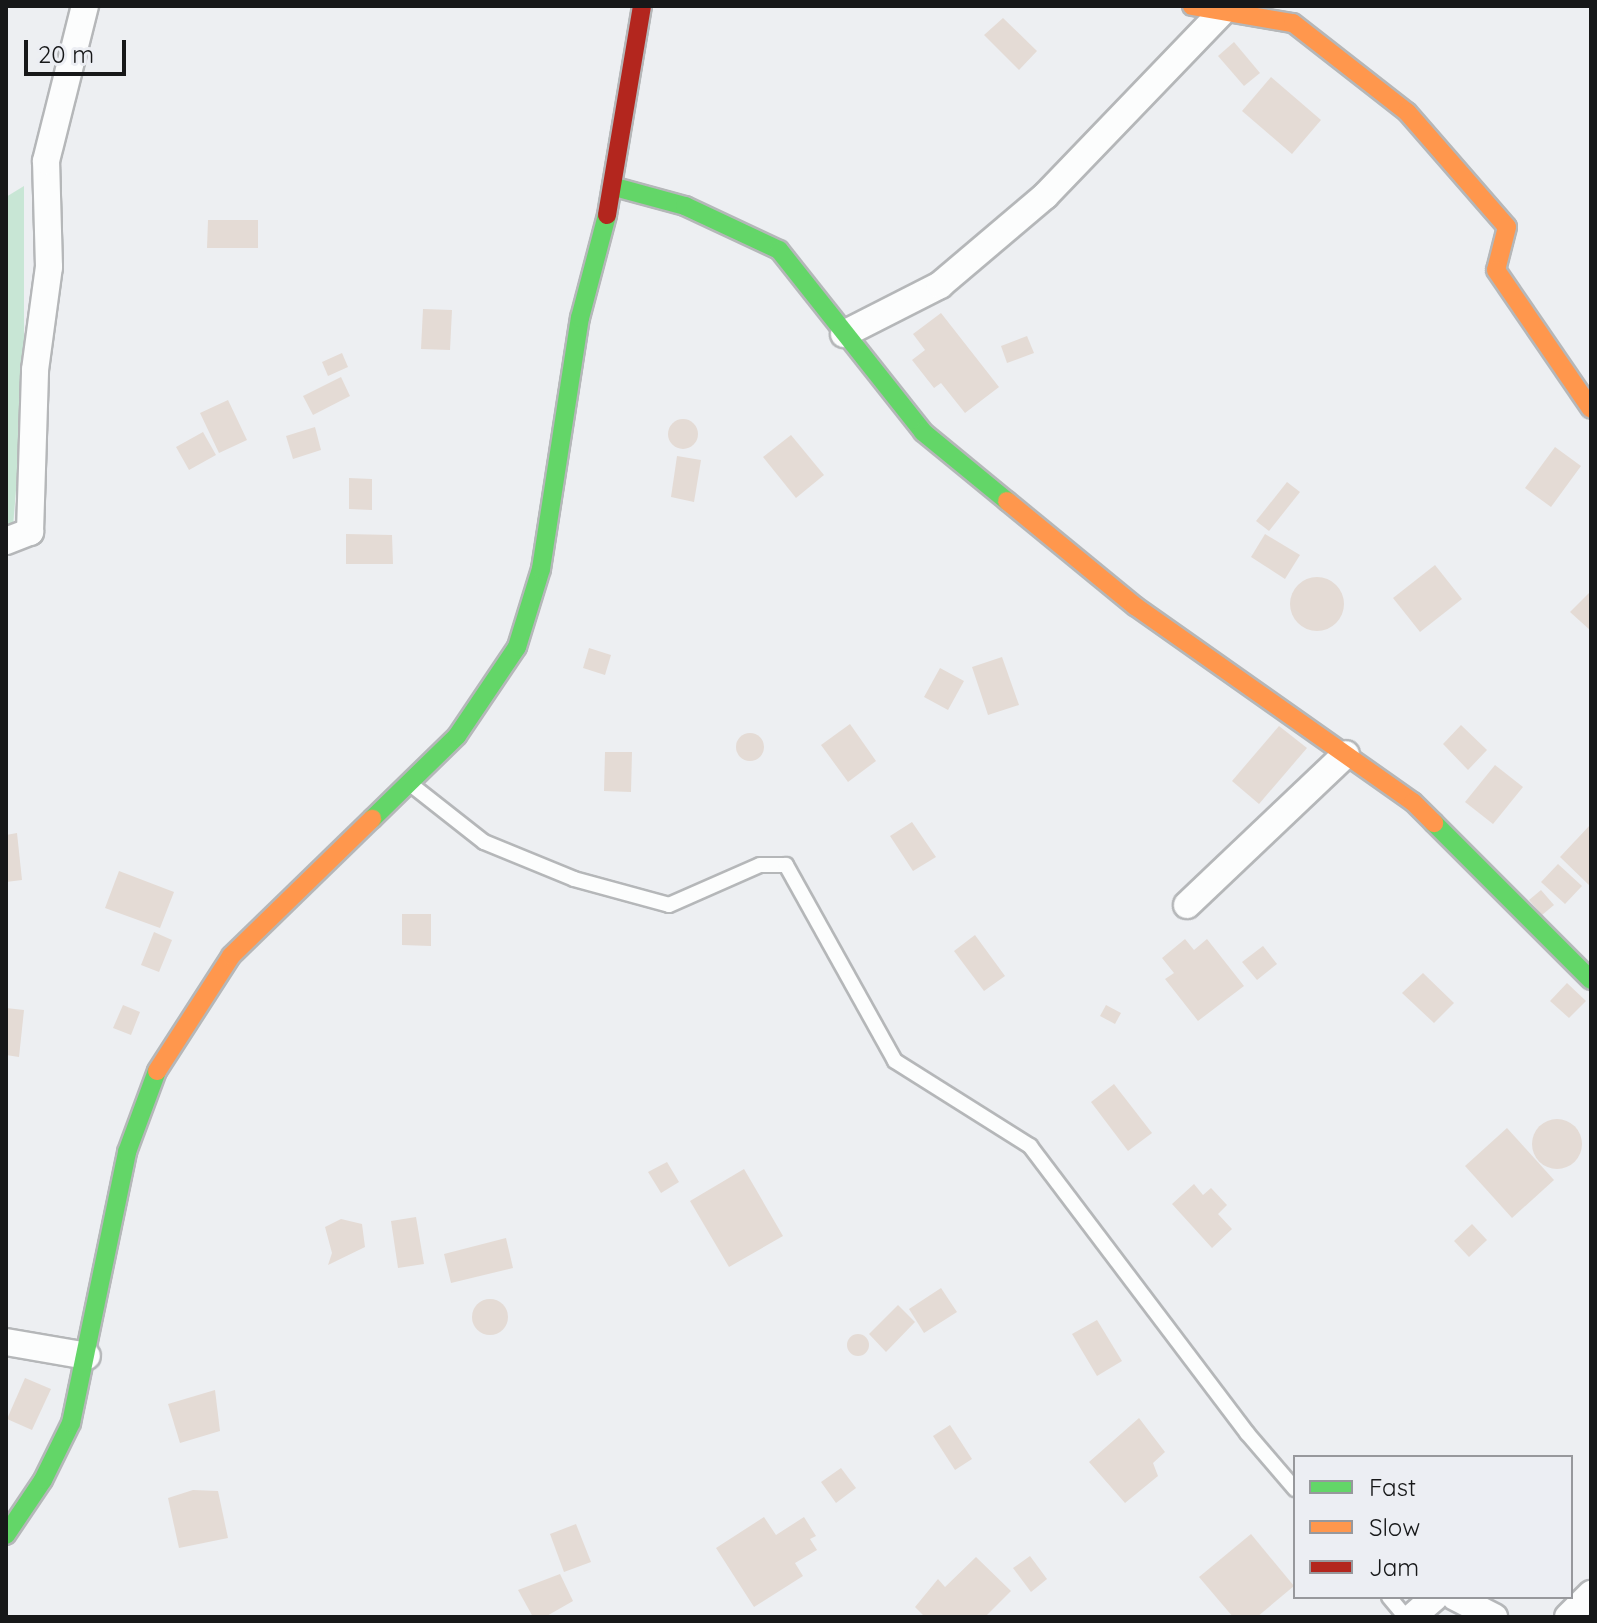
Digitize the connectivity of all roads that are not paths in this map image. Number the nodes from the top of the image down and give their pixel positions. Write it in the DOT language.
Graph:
graph roads {
  1 [pos="85,6"];
  2 [pos="642,6"];
  3 [pos="1192,6"];
  4 [pos="1223,11"];
  5 [pos="615,187"];
  6 [pos="844,334"];
  7 [pos="1591,409"];
  8 [pos="6,541"];
  9 [pos="1346,754"];
  10 [pos="409,783"];
  11 [pos="1187,905"];
  12 [pos="1591,980"];
  13 [pos="6,1342"];
  14 [pos="87,1356"];
  15 [pos="1293,1487"];
  16 [pos="6,1535"];
  17 [pos="1591,1594"];
  18 [pos="1391,1599"];
  19 [pos="1432,1599"];
  20 [pos="1459,1599"];
  21 [pos="1409,1617"];
  22 [pos="1494,1617"];
  23 [pos="1568,1617"];
  1 -- 8 [label="street"];
  2 -- 5 [label="street"];
  3 -- 4 [label="street"];
  4 -- 6 [label="street"];
  4 -- 7 [label="street"];
  5 -- 6 [label="street"];
  5 -- 10 [label="street"];
  6 -- 9 [label="street"];
  9 -- 11 [label="street"];
  9 -- 12 [label="street"];
  10 -- 14 [label="street"];
  10 -- 15 [label="lane"];
  13 -- 14 [label="street"];
  14 -- 16 [label="street"];
  17 -- 23 [label="street"];
  18 -- 21 [label="lane"];
  19 -- 21 [label="street"];
  20 -- 22 [label="street"];
}
